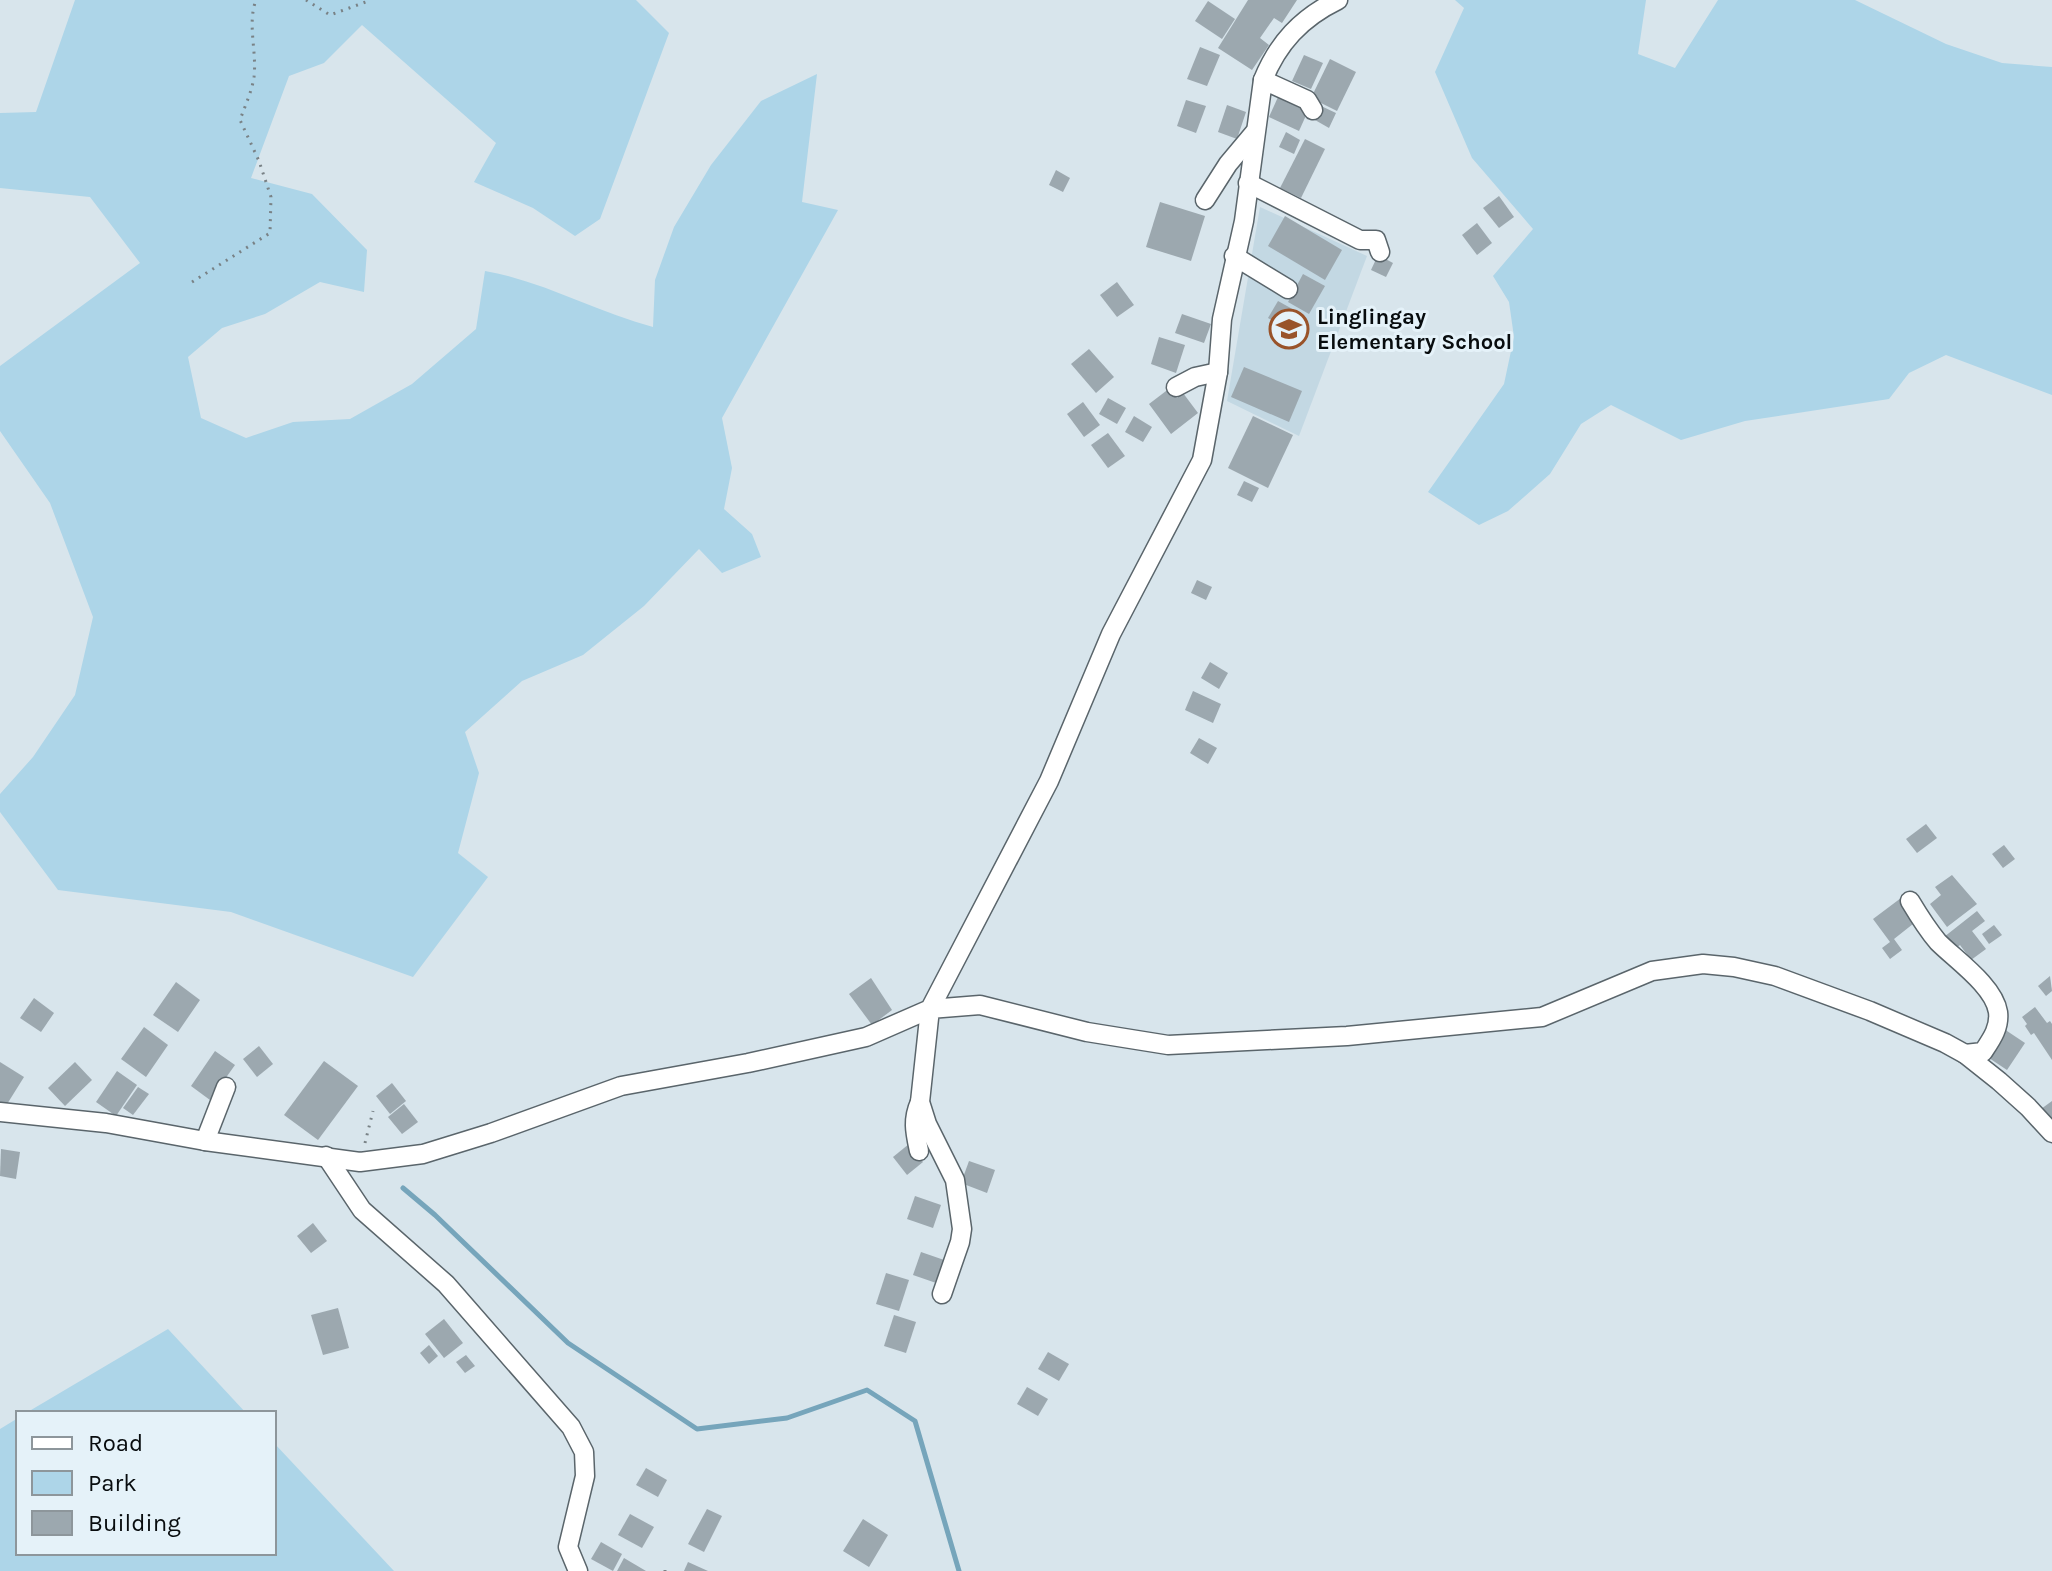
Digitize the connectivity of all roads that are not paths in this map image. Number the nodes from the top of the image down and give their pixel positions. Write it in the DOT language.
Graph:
graph roads {
  1 [pos="1324,2"];
  2 [pos="1263,80"];
  3 [pos="1313,110"];
  4 [pos="1254,133"];
  5 [pos="1248,183"];
  6 [pos="1205,200"];
  7 [pos="1380,252"];
  8 [pos="1234,256"];
  9 [pos="1288,289"];
  10 [pos="1218,372"];
  11 [pos="1176,387"];
  12 [pos="1910,901"];
  13 [pos="930,1009"];
  14 [pos="1965,1054"];
  15 [pos="226,1087"];
  16 [pos="920,1102"];
  17 [pos="0,1112"];
  18 [pos="2052,1133"];
  19 [pos="205,1141"];
  20 [pos="919,1151"];
  21 [pos="326,1156"];
  22 [pos="942,1294"];
  23 [pos="578,1571"];
  1 -- 2 [label="street"];
  2 -- 3 [label="street"];
  2 -- 4 [label="street"];
  4 -- 5 [label="street"];
  4 -- 6 [label="street"];
  5 -- 7 [label="street"];
  5 -- 8 [label="street"];
  8 -- 9 [label="street"];
  8 -- 10 [label="street"];
  10 -- 11 [label="street"];
  10 -- 13 [label="street"];
  12 -- 14 [label="street"];
  13 -- 14 [label="street"];
  13 -- 16 [label="street"];
  13 -- 21 [label="street"];
  14 -- 18 [label="street"];
  15 -- 19 [label="street"];
  16 -- 20 [label="street"];
  16 -- 22 [label="street"];
  17 -- 19 [label="street"];
  19 -- 21 [label="street"];
  21 -- 23 [label="street"];
}
